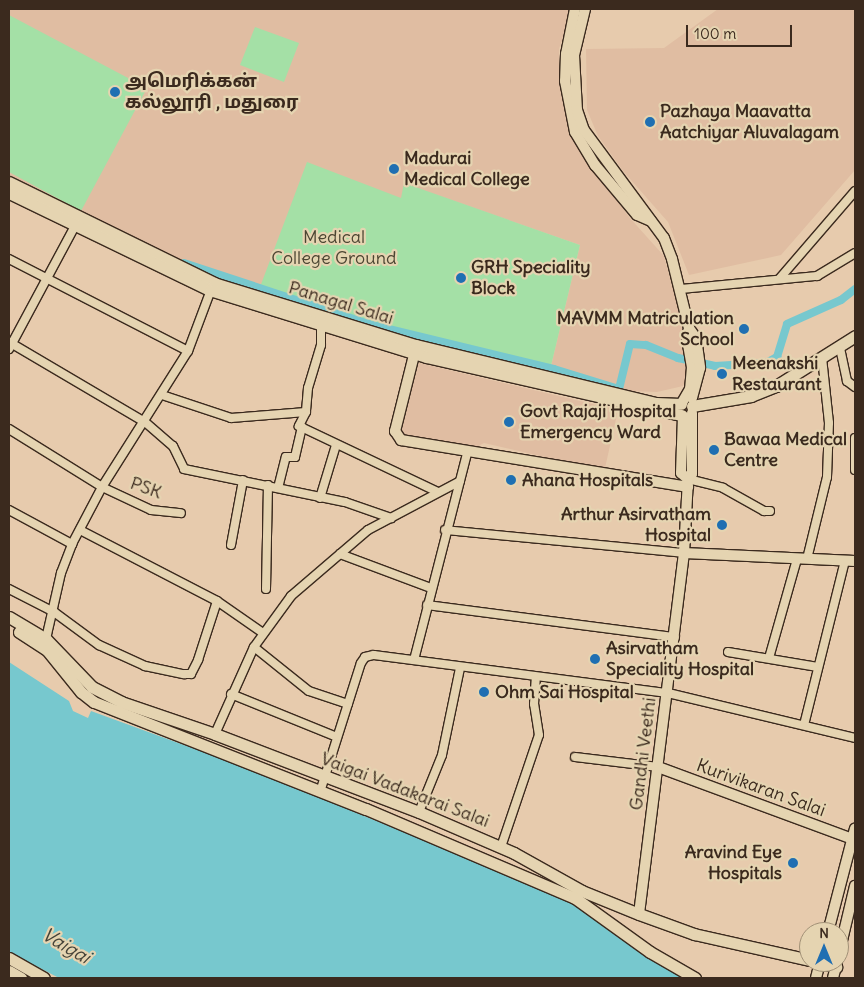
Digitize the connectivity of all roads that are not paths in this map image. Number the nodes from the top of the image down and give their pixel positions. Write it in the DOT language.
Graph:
graph roads {
  1 [pos="575,9"];
  2 [pos="585,9"];
  3 [pos="9,182"];
  4 [pos="855,191"];
  5 [pos="9,193"];
  6 [pos="651,220"];
  7 [pos="76,222"];
  8 [pos="855,253"];
  9 [pos="9,259"];
  10 [pos="47,278"];
  11 [pos="780,278"];
  12 [pos="212,287"];
  13 [pos="681,289"];
  14 [pos="321,320"];
  15 [pos="855,336"];
  16 [pos="10,345"];
  17 [pos="840,348"];
  18 [pos="415,349"];
  19 [pos="188,351"];
  20 [pos="822,358"];
  21 [pos="855,387"];
  22 [pos="162,395"];
  23 [pos="686,409"];
  24 [pos="306,412"];
  25 [pos="145,422"];
  26 [pos="302,427"];
  27 [pos="9,429"];
  28 [pos="855,438"];
  29 [pos="336,445"];
  30 [pos="467,453"];
  31 [pos="855,470"];
  32 [pos="243,480"];
  33 [pos="460,481"];
  34 [pos="688,483"];
  35 [pos="268,485"];
  36 [pos="102,487"];
  37 [pos="278,488"];
  38 [pos="438,492"];
  39 [pos="320,498"];
  40 [pos="9,510"];
  41 [pos="770,511"];
  42 [pos="180,513"];
  43 [pos="391,518"];
  44 [pos="80,530"];
  45 [pos="445,530"];
  46 [pos="72,544"];
  47 [pos="231,545"];
  48 [pos="684,553"];
  49 [pos="340,554"];
  50 [pos="802,559"];
  51 [pos="850,561"];
  52 [pos="431,588"];
  53 [pos="9,589"];
  54 [pos="266,589"];
  55 [pos="217,601"];
  56 [pos="427,605"];
  57 [pos="54,612"];
  58 [pos="9,617"];
  59 [pos="9,626"];
  60 [pos="263,632"];
  61 [pos="675,637"];
  62 [pos="46,640"];
  63 [pos="254,647"];
  64 [pos="728,652"];
  65 [pos="770,658"];
  66 [pos="414,660"];
  67 [pos="818,667"];
  68 [pos="460,668"];
  69 [pos="536,677"];
  70 [pos="668,693"];
  71 [pos="231,694"];
  72 [pos="348,704"];
  73 [pos="804,725"];
  74 [pos="215,734"];
  75 [pos="337,737"];
  76 [pos="855,738"];
  77 [pos="575,757"];
  78 [pos="658,767"];
  79 [pos="324,777"];
  80 [pos="320,792"];
  81 [pos="419,812"];
  82 [pos="855,828"];
  83 [pos="854,840"];
  84 [pos="501,847"];
  85 [pos="855,886"];
  86 [pos="639,914"];
  87 [pos="831,922"];
  88 [pos="846,922"];
  89 [pos="9,958"];
  90 [pos="799,958"];
  91 [pos="44,978"];
  92 [pos="695,978"];
  1 -- 6 [label="street"];
  2 -- 6 [label="street"];
  3 -- 7 [label="main road, Panagal Salai"];
  4 -- 11 [label="street"];
  5 -- 7 [label="main road, Panagal Salai"];
  6 -- 13 [label="street"];
  7 -- 10 [label="street"];
  7 -- 12 [label="main road, Panagal Salai"];
  8 -- 11 [label="street"];
  9 -- 10 [label="street"];
  10 -- 16 [label="street"];
  10 -- 19 [label="street"];
  11 -- 13 [label="street"];
  12 -- 14 [label="main road, Panagal Salai"];
  12 -- 19 [label="street"];
  13 -- 23 [label="street"];
  14 -- 18 [label="main road, Panagal Salai"];
  14 -- 24 [label="street"];
  15 -- 17 [label="main road, Panagal Salai"];
  16 -- 25 [label="street"];
  17 -- 20 [label="main road, Panagal Salai"];
  17 -- 21 [label="street"];
  18 -- 23 [label="main road, Panagal Salai"];
  18 -- 30 [label="street"];
  19 -- 22 [label="street"];
  20 -- 23 [label="main road, Panagal Salai"];
  20 -- 50 [label="street"];
  22 -- 24 [label="street"];
  22 -- 25 [label="street"];
  23 -- 34 [label="street, Gandhi Veethi"];
  24 -- 26 [label="street"];
  25 -- 32 [label="street"];
  25 -- 36 [label="street"];
  26 -- 29 [label="street"];
  26 -- 37 [label="street"];
  27 -- 36 [label="street, PSK"];
  28 -- 31 [label="street"];
  29 -- 38 [label="street"];
  29 -- 39 [label="street"];
  30 -- 33 [label="street"];
  30 -- 34 [label="street"];
  32 -- 35 [label="street"];
  32 -- 47 [label="street"];
  33 -- 38 [label="street"];
  33 -- 45 [label="street"];
  34 -- 41 [label="street"];
  34 -- 48 [label="street, Gandhi Veethi"];
  35 -- 37 [label="street"];
  35 -- 54 [label="street"];
  36 -- 42 [label="street, PSK"];
  36 -- 44 [label="street"];
  37 -- 39 [label="street"];
  38 -- 43 [label="street"];
  39 -- 43 [label="street"];
  40 -- 46 [label="street"];
  43 -- 49 [label="street"];
  44 -- 46 [label="street"];
  44 -- 55 [label="street"];
  45 -- 48 [label="street"];
  45 -- 52 [label="street"];
  46 -- 57 [label="street"];
  48 -- 50 [label="street"];
  48 -- 61 [label="street, Gandhi Veethi"];
  49 -- 52 [label="street"];
  49 -- 60 [label="street"];
  50 -- 51 [label="street"];
  50 -- 65 [label="street"];
  51 -- 67 [label="street"];
  52 -- 56 [label="street"];
  53 -- 57 [label="street"];
  55 -- 57 [label="street"];
  55 -- 60 [label="street"];
  56 -- 61 [label="street"];
  56 -- 66 [label="street"];
  57 -- 62 [label="street"];
  58 -- 62 [label="main road, Vaigai Vadakarai Salai"];
  59 -- 80 [label="main road, Vaigai Vadakarai Salai"];
  60 -- 63 [label="street"];
  61 -- 70 [label="street, Gandhi Veethi"];
  62 -- 74 [label="main road, Vaigai Vadakarai Salai"];
  63 -- 71 [label="street"];
  63 -- 72 [label="street"];
  64 -- 65 [label="street"];
  65 -- 67 [label="street"];
  66 -- 68 [label="street"];
  66 -- 72 [label="street"];
  67 -- 73 [label="street"];
  68 -- 69 [label="street"];
  68 -- 81 [label="street"];
  69 -- 70 [label="street"];
  69 -- 84 [label="street"];
  70 -- 73 [label="street"];
  70 -- 78 [label="street, Gandhi Veethi"];
  71 -- 74 [label="street"];
  71 -- 75 [label="street"];
  72 -- 75 [label="street"];
  73 -- 76 [label="street"];
  74 -- 79 [label="main road, Vaigai Vadakarai Salai"];
  75 -- 79 [label="street"];
  77 -- 78 [label="street"];
  78 -- 83 [label="street, Kurivikaran Salai"];
  78 -- 86 [label="street, Gandhi Veethi"];
  79 -- 80 [label="street"];
  79 -- 81 [label="main road, Vaigai Vadakarai Salai"];
  80 -- 92 [label="main road, Vaigai Vadakarai Salai"];
  81 -- 84 [label="main road, Vaigai Vadakarai Salai"];
  82 -- 83 [label="street"];
  83 -- 87 [label="street"];
  84 -- 86 [label="main road, Vaigai Vadakarai Salai"];
  85 -- 88 [label="street"];
  86 -- 90 [label="main road, Vaigai Vadakarai Salai"];
  89 -- 91 [label="main road"];
}
